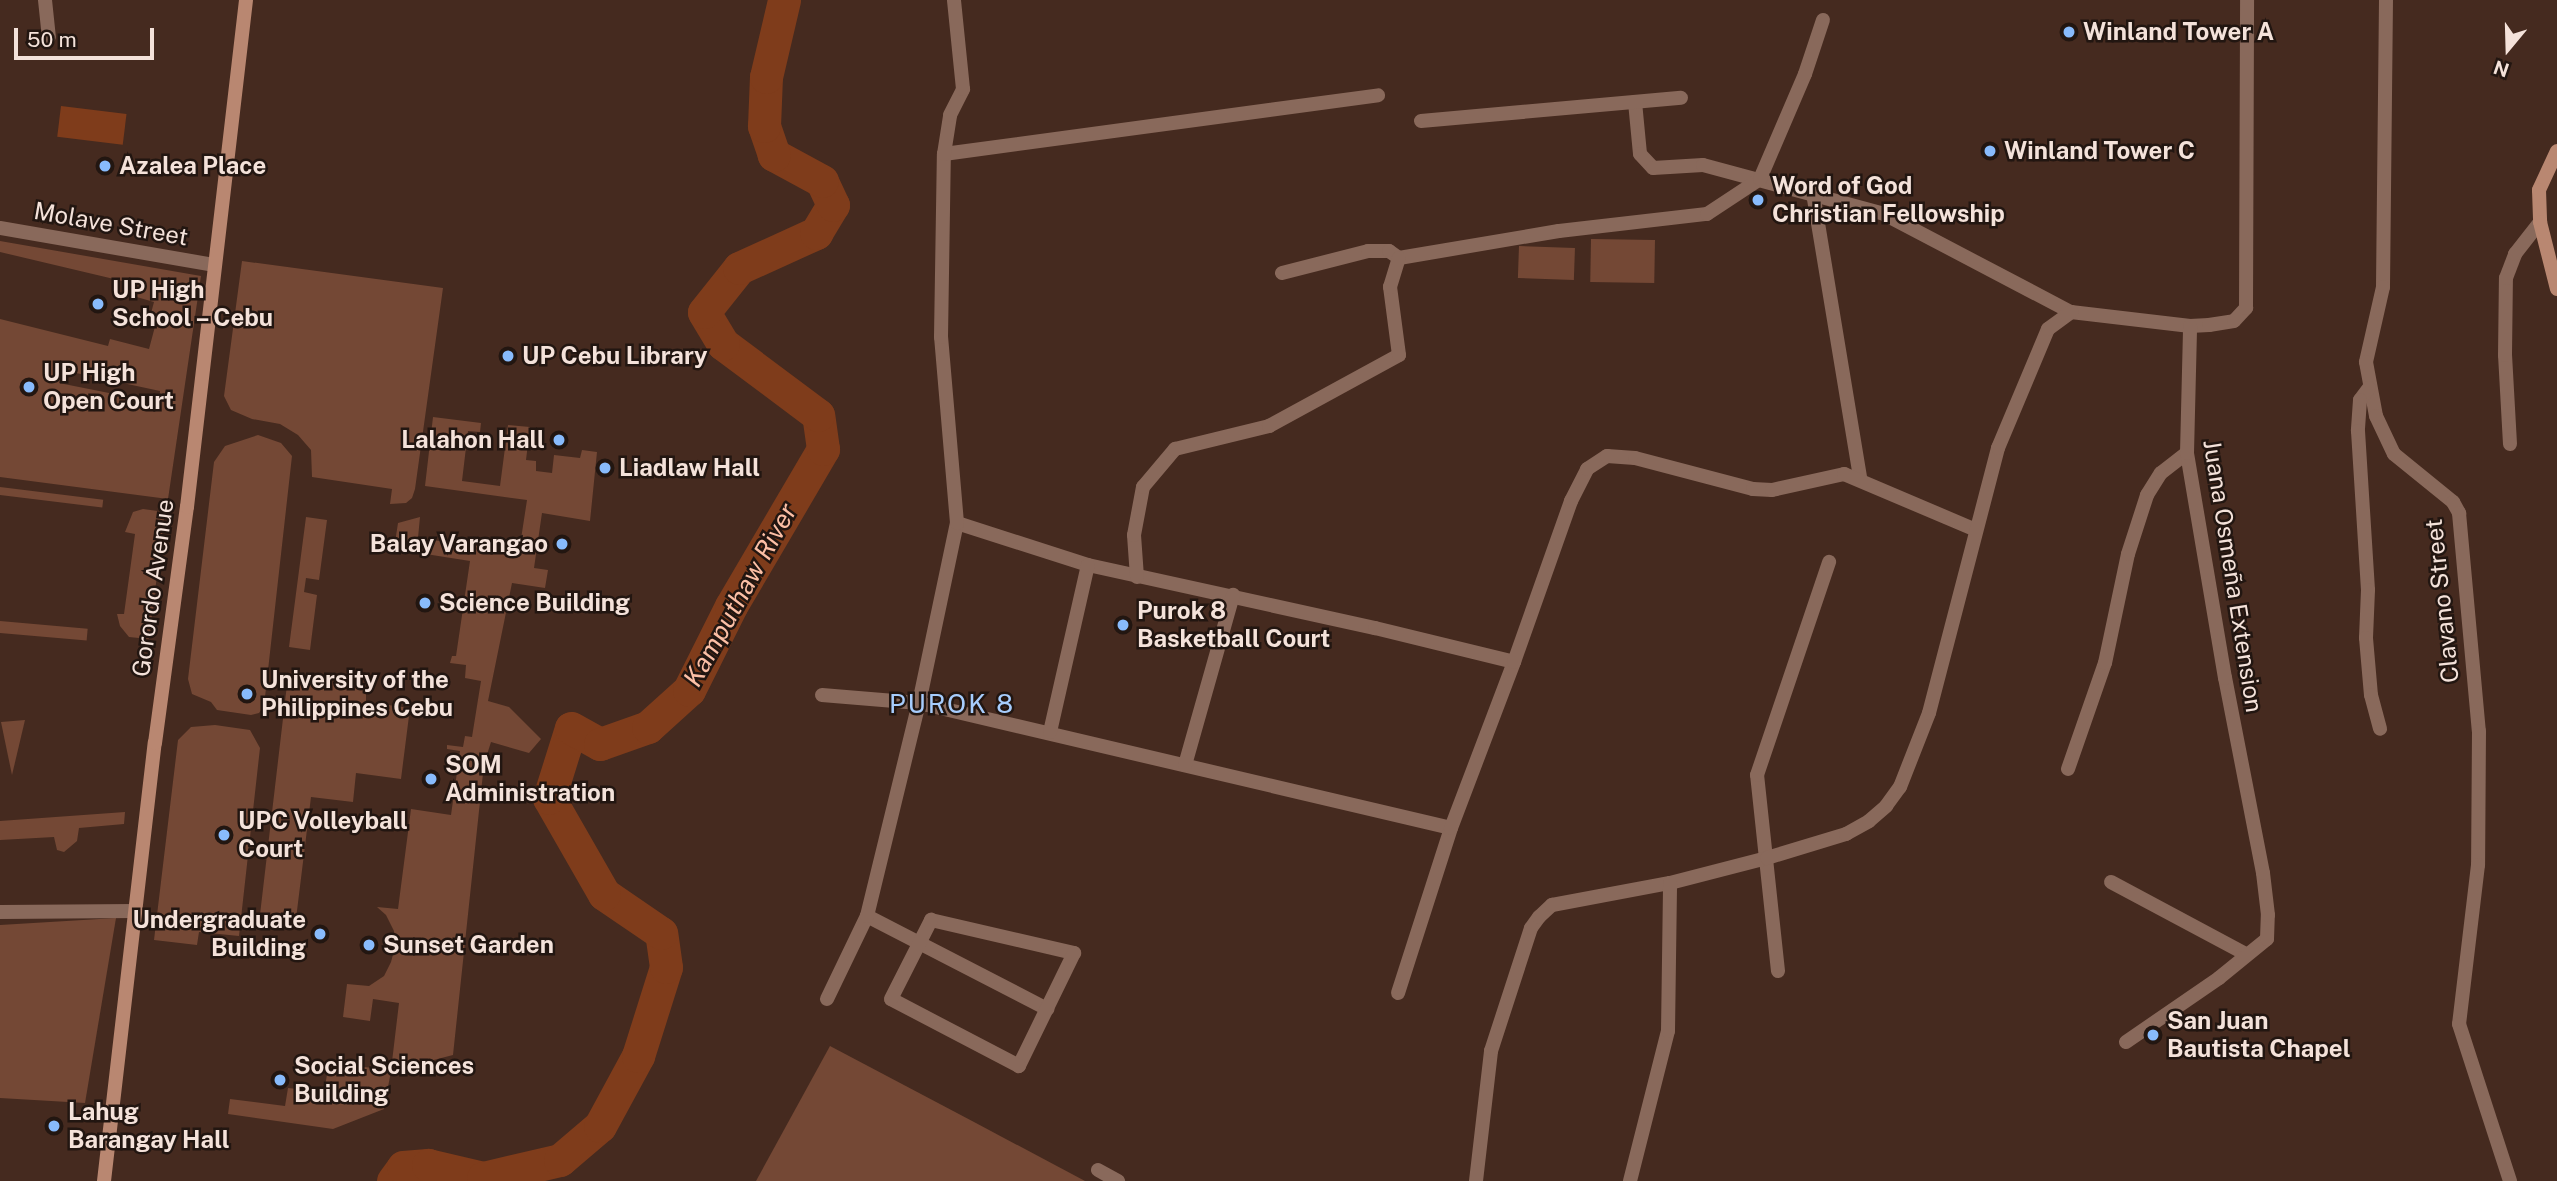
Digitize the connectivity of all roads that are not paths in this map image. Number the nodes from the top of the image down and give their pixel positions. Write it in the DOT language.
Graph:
graph roads {
  1 [pos="45,0"];
  2 [pos="246,0"];
  3 [pos="954,0"];
  4 [pos="2247,0"];
  5 [pos="2385,0"];
  6 [pos="1823,20"];
  7 [pos="49,37"];
  8 [pos="1378,95"];
  9 [pos="1681,98"];
  10 [pos="1635,102"];
  11 [pos="1421,121"];
  12 [pos="2557,150"];
  13 [pos="944,154"];
  14 [pos="2554,165"];
  15 [pos="1760,178"];
  16 [pos="1813,192"];
  17 [pos="2540,222"];
  18 [pos="0,228"];
  19 [pos="1399,258"];
  20 [pos="215,265"];
  21 [pos="1282,272"];
  22 [pos="2557,289"];
  23 [pos="2071,312"];
  24 [pos="2190,326"];
  25 [pos="2369,388"];
  26 [pos="2510,444"];
  27 [pos="2187,453"];
  28 [pos="1860,478"];
  29 [pos="957,523"];
  30 [pos="1976,530"];
  31 [pos="1829,562"];
  32 [pos="1088,565"];
  33 [pos="1137,577"];
  34 [pos="1233,595"];
  35 [pos="1514,662"];
  36 [pos="822,695"];
  37 [pos="919,703"];
  38 [pos="2380,729"];
  39 [pos="1050,732"];
  40 [pos="1185,765"];
  41 [pos="2068,769"];
  42 [pos="1451,828"];
  43 [pos="1768,858"];
  44 [pos="2111,882"];
  45 [pos="1670,883"];
  46 [pos="135,911"];
  47 [pos="0,912"];
  48 [pos="867,916"];
  49 [pos="920,942"];
  50 [pos="2246,954"];
  51 [pos="1778,971"];
  52 [pos="1398,993"];
  53 [pos="827,999"];
  54 [pos="1047,1009"];
  55 [pos="2126,1042"];
  56 [pos="1098,1170"];
  57 [pos="104,1181"];
  58 [pos="1118,1181"];
  59 [pos="1476,1181"];
  60 [pos="1630,1181"];
  61 [pos="2510,1181"];
  1 -- 7 [label="street"];
  2 -- 20 [label="main road, Gorordo Avenue"];
  3 -- 13 [label="street"];
  4 -- 24 [label="street"];
  5 -- 25 [label="street, Clavano Street"];
  6 -- 15 [label="street"];
  8 -- 13 [label="street"];
  9 -- 10 [label="street"];
  10 -- 11 [label="street"];
  10 -- 15 [label="street"];
  12 -- 14 [label="main road"];
  13 -- 29 [label="street"];
  14 -- 17 [label="main road"];
  15 -- 16 [label="street"];
  15 -- 19 [label="street"];
  16 -- 23 [label="street"];
  16 -- 28 [label="street"];
  17 -- 22 [label="main road"];
  17 -- 26 [label="street"];
  18 -- 20 [label="street, Molave Street"];
  19 -- 21 [label="street"];
  19 -- 33 [label="street"];
  20 -- 46 [label="main road, Gorordo Avenue"];
  23 -- 24 [label="street"];
  23 -- 30 [label="street"];
  24 -- 27 [label="street, Juana Osmeña Extension"];
  25 -- 38 [label="street"];
  25 -- 61 [label="street, Clavano Street"];
  27 -- 41 [label="street"];
  27 -- 50 [label="street, Juana Osmeña Extension"];
  28 -- 30 [label="street"];
  28 -- 35 [label="street"];
  29 -- 32 [label="street"];
  29 -- 37 [label="street"];
  30 -- 43 [label="street"];
  31 -- 43 [label="street"];
  32 -- 33 [label="street"];
  32 -- 39 [label="street"];
  33 -- 34 [label="street"];
  34 -- 35 [label="street"];
  34 -- 40 [label="street"];
  35 -- 42 [label="street"];
  36 -- 37 [label="street"];
  37 -- 39 [label="street"];
  37 -- 48 [label="street"];
  39 -- 40 [label="street"];
  40 -- 42 [label="street"];
  42 -- 52 [label="street"];
  43 -- 45 [label="street"];
  43 -- 51 [label="street"];
  44 -- 50 [label="street"];
  45 -- 59 [label="street"];
  45 -- 60 [label="street"];
  46 -- 47 [label="street"];
  46 -- 57 [label="main road, Gorordo Avenue"];
  48 -- 49 [label="street"];
  48 -- 53 [label="street"];
  49 -- 54 [label="street"];
  49 -- 54 [label="street"];
  49 -- 54 [label="street"];
  50 -- 55 [label="street, Juana Osmeña Extension"];
  56 -- 58 [label="street"];
}
